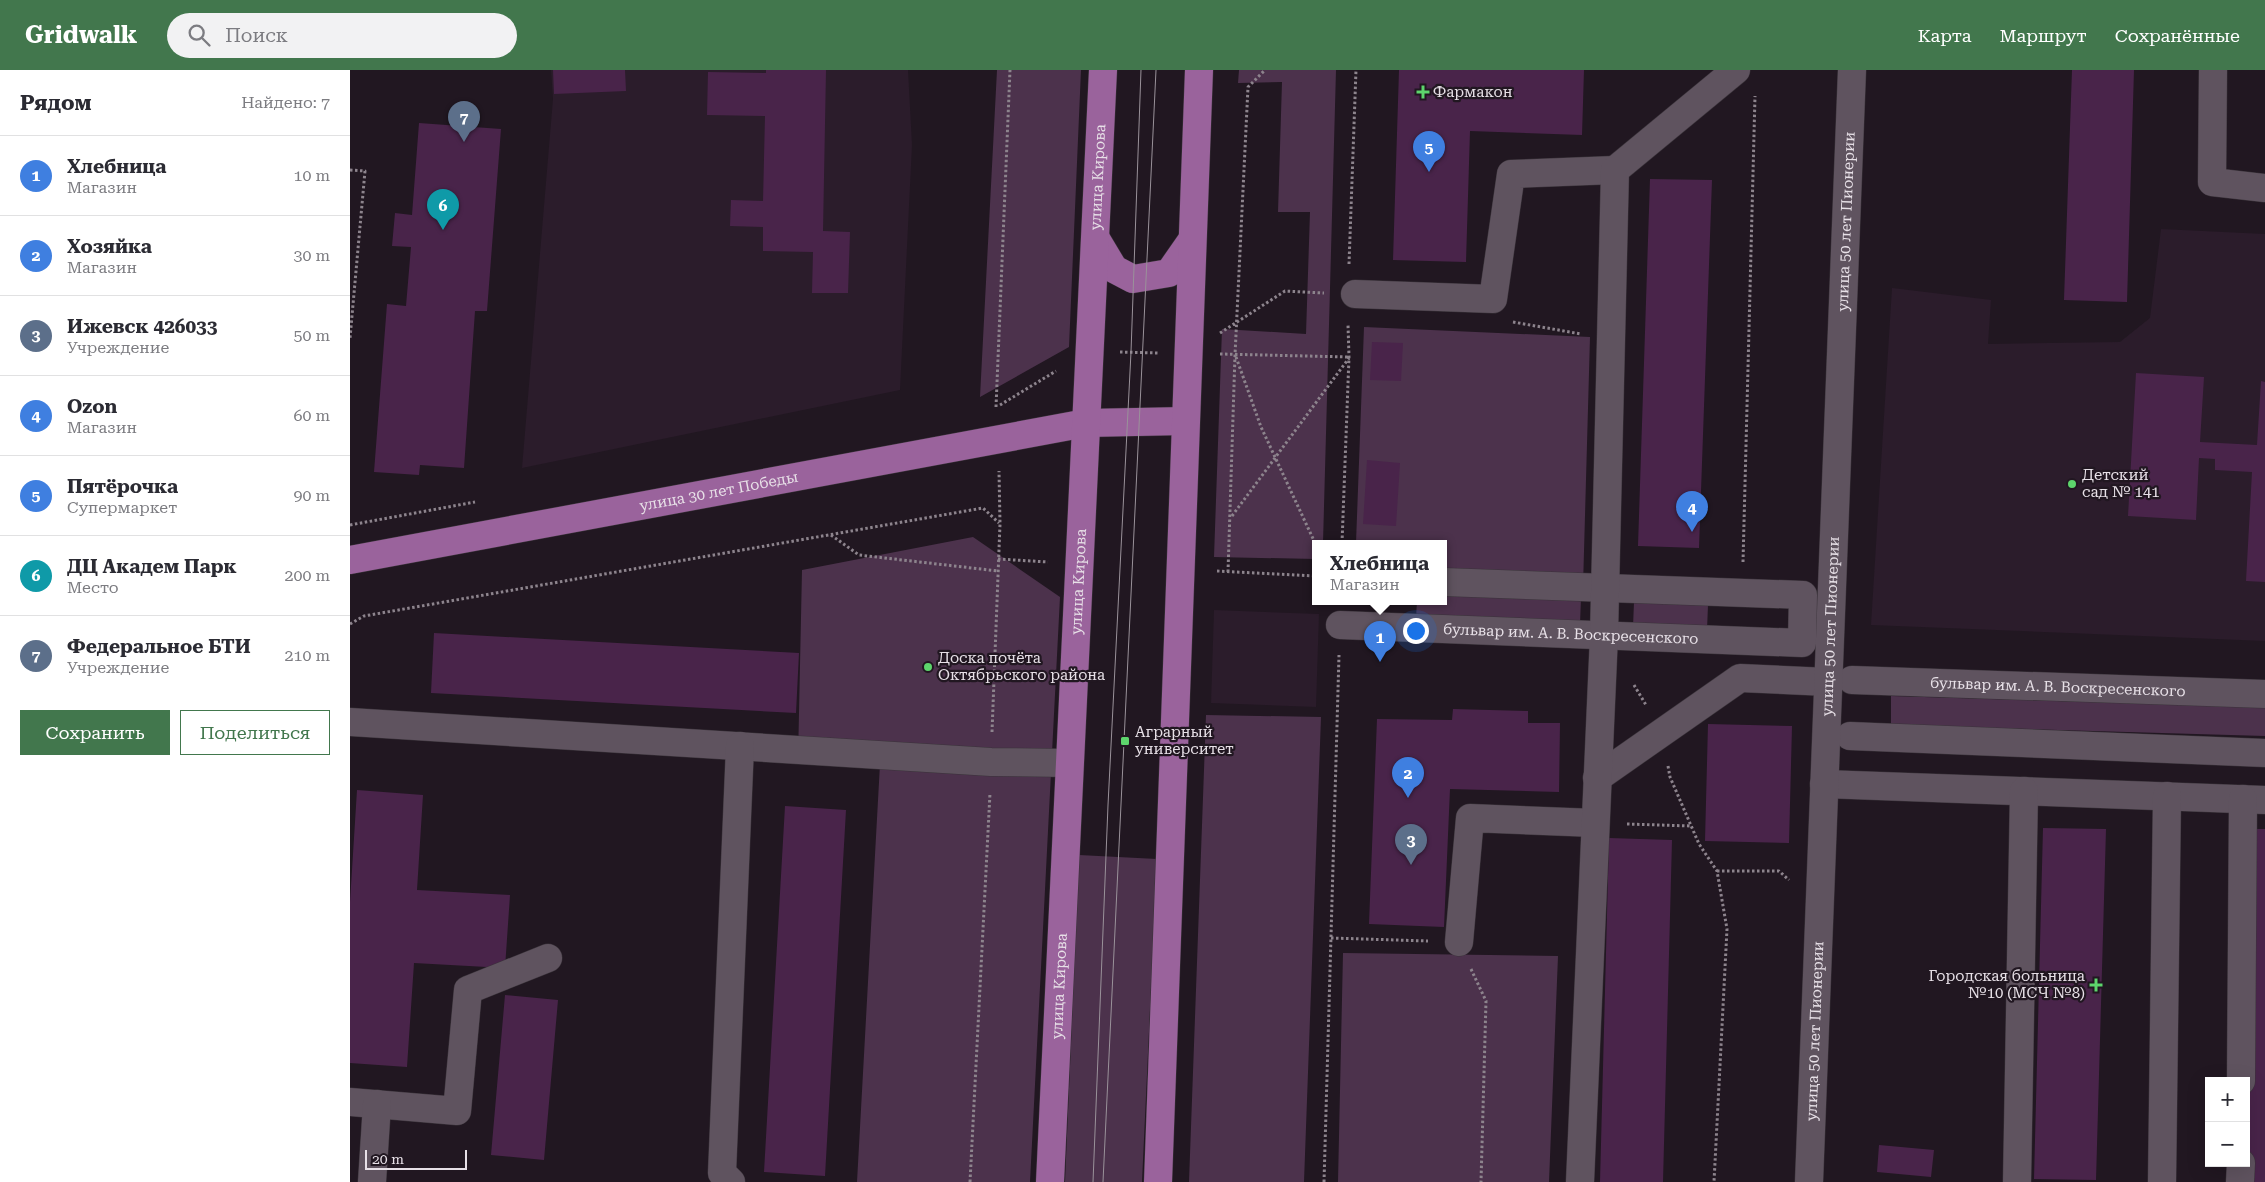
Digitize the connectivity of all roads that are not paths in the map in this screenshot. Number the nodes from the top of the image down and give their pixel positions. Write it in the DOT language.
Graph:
graph roads {
  1 [pos="1103,70"];
  2 [pos="1199,70"];
  3 [pos="1736,70"];
  4 [pos="1852,70"];
  5 [pos="2213,70"];
  6 [pos="1615,170"];
  7 [pos="2265,188"];
  8 [pos="1096,238"];
  9 [pos="1192,240"];
  10 [pos="1351,294"];
  11 [pos="1185,421"];
  12 [pos="1086,423"];
  13 [pos="350,560"];
  14 [pos="1447,582"];
  15 [pos="1604,588"];
  16 [pos="1340,625"];
  17 [pos="1604,635"];
  18 [pos="1840,681"];
  19 [pos="2265,694"];
  20 [pos="350,722"];
  21 [pos="1850,736"];
  22 [pos="740,746"];
  23 [pos="2265,752"];
  24 [pos="1070,763"];
  25 [pos="1597,778"];
  26 [pos="1824,784"];
  27 [pos="2024,791"];
  28 [pos="2167,796"];
  29 [pos="2254,800"];
  30 [pos="1595,823"];
  31 [pos="1459,942"];
  32 [pos="548,958"];
  33 [pos="2241,1077"];
  34 [pos="350,1102"];
  35 [pos="377,1104"];
  36 [pos="2240,1167"];
  37 [pos="372,1182"];
  38 [pos="731,1182"];
  39 [pos="1050,1182"];
  40 [pos="1158,1182"];
  41 [pos="1580,1182"];
  42 [pos="1809,1182"];
  43 [pos="2017,1182"];
  44 [pos="2162,1182"];
  45 [pos="2240,1182"];
  1 -- 8 [label="main road, улица Кирова"];
  2 -- 9 [label="main road"];
  3 -- 6 [label="street"];
  4 -- 18 [label="street, улица 50 лет Пионерии"];
  5 -- 7 [label="street"];
  6 -- 10 [label="street"];
  6 -- 15 [label="street"];
  8 -- 9 [label="main road"];
  8 -- 12 [label="main road, улица Кирова"];
  9 -- 11 [label="main road"];
  11 -- 12 [label="main road, улица 30 лет Победы"];
  11 -- 40 [label="main road"];
  12 -- 13 [label="main road, улица 30 лет Победы"];
  12 -- 24 [label="main road, улица Кирова"];
  14 -- 15 [label="street"];
  15 -- 17 [label="street"];
  15 -- 17 [label="street, бульвар им. А. В. Воскресенского"];
  16 -- 17 [label="street, бульвар им. А. В. Воскресенского"];
  17 -- 25 [label="street"];
  18 -- 19 [label="street, бульвар им. А. В. Воскресенского"];
  18 -- 25 [label="street, бульвар им. А. В. Воскресенского"];
  18 -- 26 [label="street, улица 50 лет Пионерии"];
  20 -- 22 [label="street"];
  21 -- 23 [label="street"];
  22 -- 24 [label="street"];
  22 -- 38 [label="street"];
  24 -- 39 [label="main road, улица Кирова"];
  25 -- 30 [label="street"];
  26 -- 27 [label="street"];
  26 -- 42 [label="street, улица 50 лет Пионерии"];
  27 -- 28 [label="street"];
  27 -- 43 [label="street"];
  28 -- 29 [label="street"];
  28 -- 44 [label="street"];
  29 -- 33 [label="street"];
  30 -- 31 [label="street"];
  30 -- 41 [label="street"];
  32 -- 35 [label="street"];
  34 -- 35 [label="street"];
  35 -- 37 [label="street"];
  36 -- 45 [label="street"];
}
